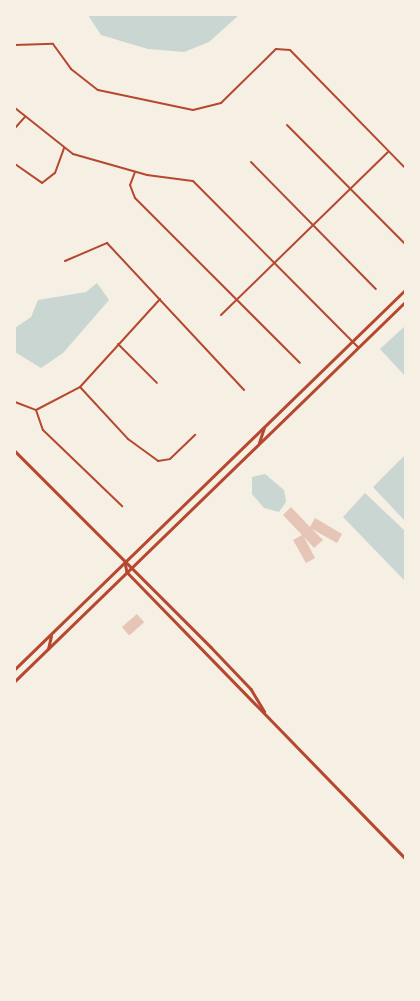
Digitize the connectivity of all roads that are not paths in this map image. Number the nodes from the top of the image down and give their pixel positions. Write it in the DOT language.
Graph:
graph roads {
  1 [pos="15,45"];
  2 [pos="15,108"];
  3 [pos="24,117"];
  4 [pos="288,125"];
  5 [pos="15,128"];
  6 [pos="64,148"];
  7 [pos="388,152"];
  8 [pos="251,162"];
  9 [pos="15,164"];
  10 [pos="405,168"];
  11 [pos="135,172"];
  12 [pos="350,189"];
  13 [pos="313,225"];
  14 [pos="405,244"];
  15 [pos="65,261"];
  16 [pos="275,262"];
  17 [pos="376,289"];
  18 [pos="405,290"];
  19 [pos="160,299"];
  20 [pos="237,299"];
  21 [pos="405,302"];
  22 [pos="221,315"];
  23 [pos="352,341"];
  24 [pos="118,344"];
  25 [pos="358,347"];
  26 [pos="300,363"];
  27 [pos="157,383"];
  28 [pos="80,387"];
  29 [pos="244,390"];
  30 [pos="15,402"];
  31 [pos="36,410"];
  32 [pos="264,426"];
  33 [pos="195,436"];
  34 [pos="259,443"];
  35 [pos="15,451"];
  36 [pos="122,506"];
  37 [pos="125,562"];
  38 [pos="133,566"];
  39 [pos="127,572"];
  40 [pos="53,632"];
  41 [pos="48,650"];
  42 [pos="15,669"];
  43 [pos="15,681"];
  44 [pos="268,717"];
  45 [pos="405,858"];
  1 -- 7 [label="street"];
  2 -- 3 [label="street"];
  3 -- 5 [label="street"];
  3 -- 6 [label="street"];
  4 -- 12 [label="street"];
  6 -- 9 [label="street"];
  6 -- 11 [label="street"];
  7 -- 10 [label="street"];
  7 -- 12 [label="street"];
  8 -- 13 [label="street"];
  11 -- 16 [label="street"];
  11 -- 20 [label="street"];
  12 -- 13 [label="street"];
  12 -- 14 [label="street"];
  13 -- 16 [label="street"];
  13 -- 17 [label="street"];
  15 -- 19 [label="street"];
  16 -- 20 [label="street"];
  16 -- 23 [label="street"];
  18 -- 23 [label="main road"];
  19 -- 24 [label="street"];
  19 -- 29 [label="street"];
  20 -- 22 [label="street"];
  20 -- 26 [label="street"];
  21 -- 25 [label="main road"];
  23 -- 25 [label="street"];
  23 -- 32 [label="main road"];
  24 -- 27 [label="street"];
  24 -- 28 [label="street"];
  25 -- 34 [label="main road"];
  28 -- 31 [label="street"];
  28 -- 33 [label="street"];
  30 -- 31 [label="street"];
  31 -- 36 [label="street"];
  32 -- 34 [label="main road"];
  32 -- 37 [label="main road"];
  34 -- 38 [label="main road"];
  35 -- 37 [label="main road"];
  37 -- 38 [label="main road"];
  37 -- 39 [label="main road"];
  37 -- 40 [label="main road"];
  38 -- 39 [label="main road"];
  38 -- 44 [label="main road"];
  39 -- 41 [label="main road"];
  39 -- 44 [label="main road"];
  40 -- 41 [label="main road"];
  40 -- 42 [label="main road"];
  41 -- 43 [label="main road"];
  44 -- 45 [label="main road"];
}
